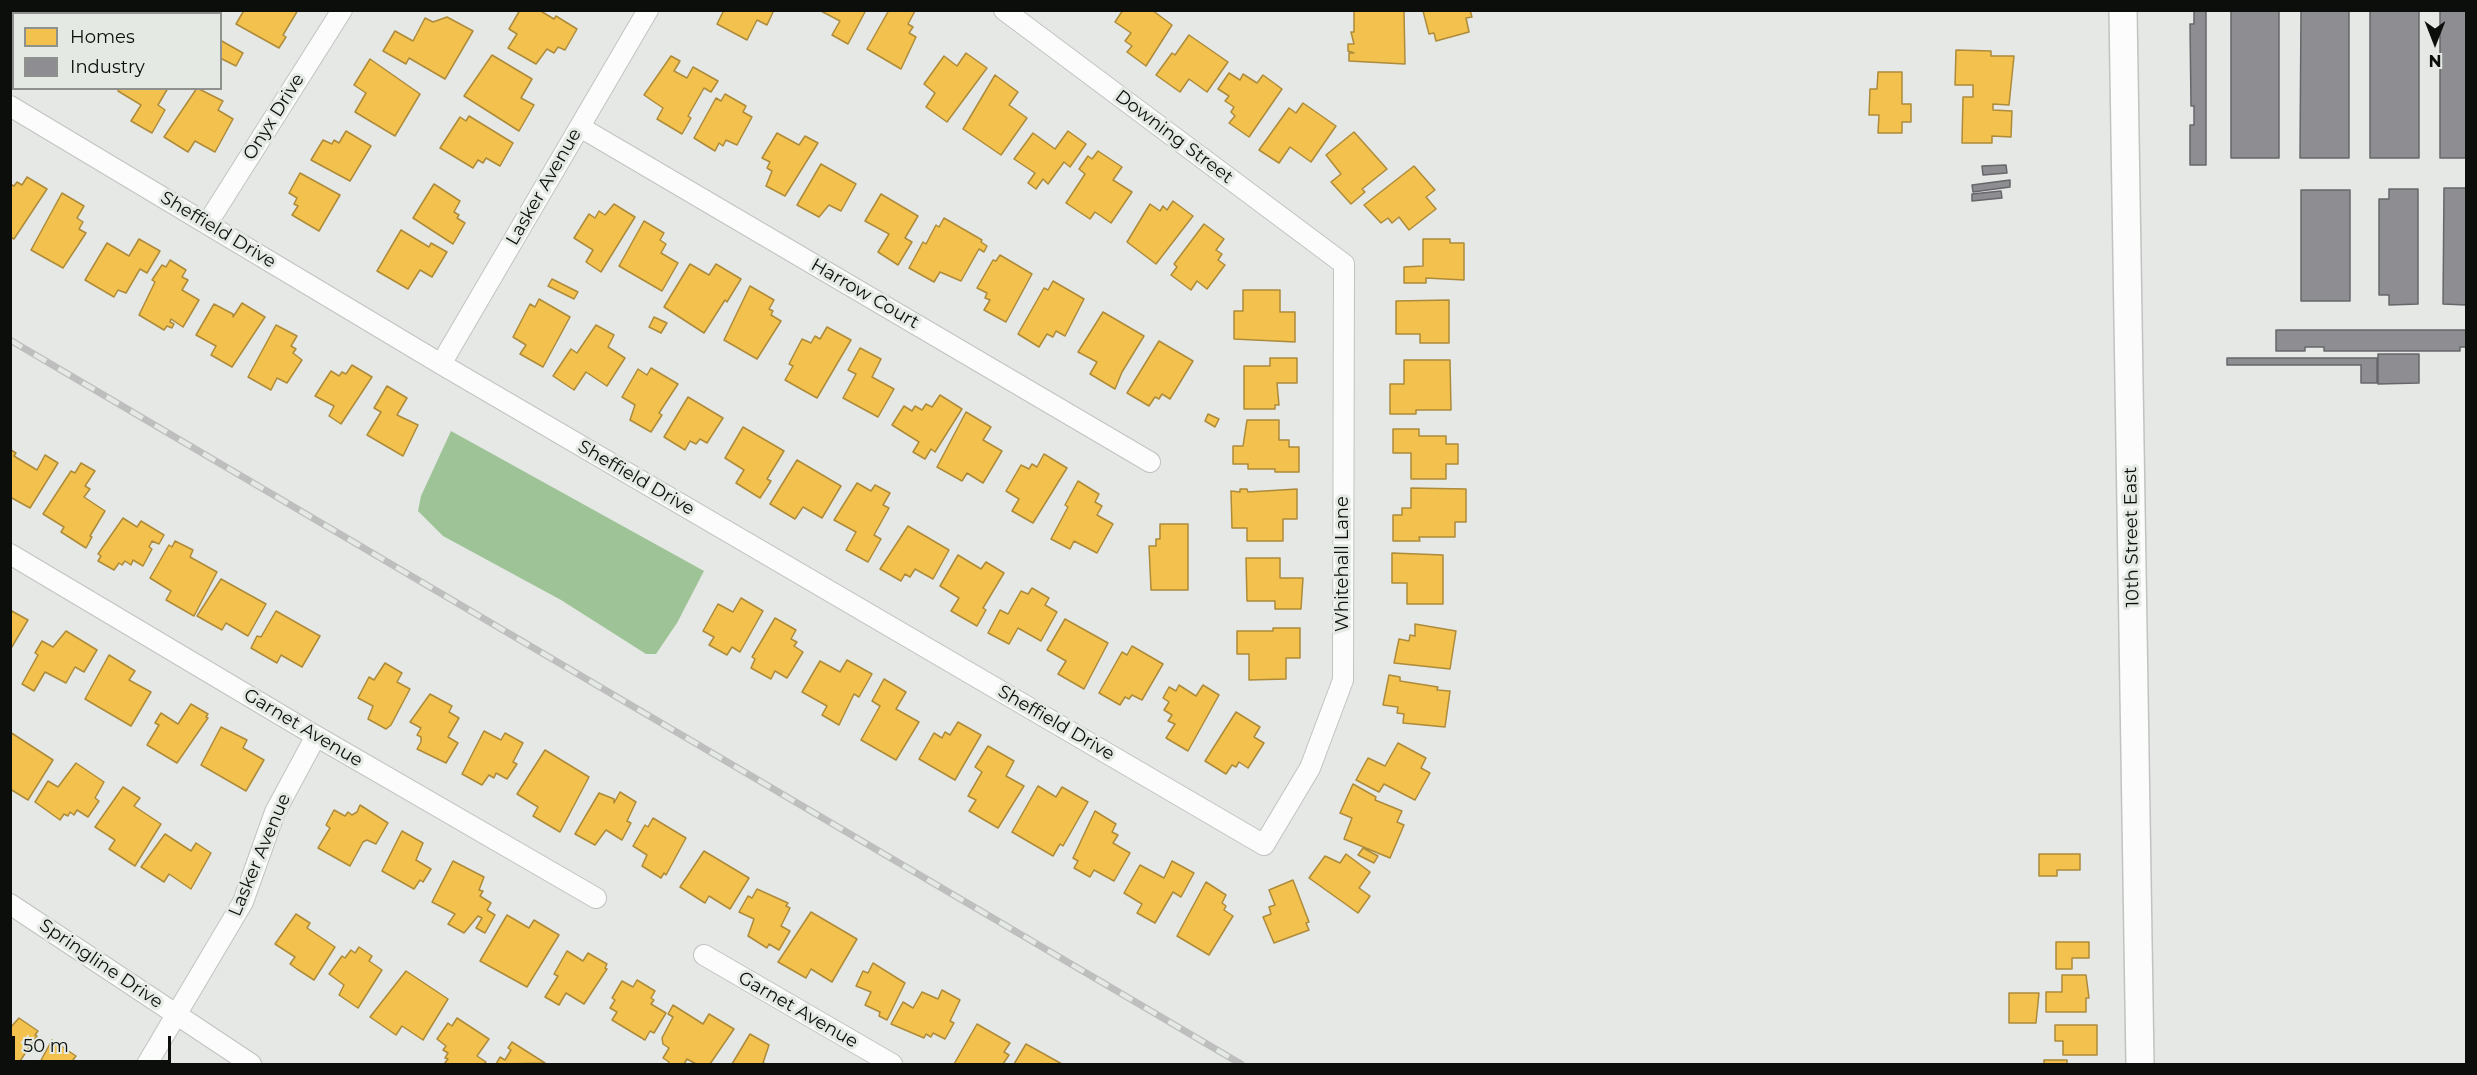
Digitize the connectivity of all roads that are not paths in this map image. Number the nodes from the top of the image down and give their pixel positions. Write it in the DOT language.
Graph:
graph roads {
  1 [pos="342,10"];
  2 [pos="648,10"];
  3 [pos="1004,10"];
  4 [pos="2123,10"];
  5 [pos="10,106"];
  6 [pos="580,127"];
  7 [pos="207,224"];
  8 [pos="1344,264"];
  9 [pos="441,364"];
  10 [pos="1150,462"];
  11 [pos="10,554"];
  12 [pos="316,736"];
  13 [pos="1264,845"];
  14 [pos="596,898"];
  15 [pos="10,904"];
  16 [pos="704,955"];
  17 [pos="177,1015"];
  18 [pos="147,1065"];
  19 [pos="251,1065"];
  20 [pos="892,1065"];
  21 [pos="2140,1065"];
  1 -- 7 [label="street, Onyx Drive"];
  2 -- 6 [label="street, Lasker Avenue"];
  3 -- 8 [label="street, Downing Street"];
  4 -- 21 [label="main road, 10th Street East"];
  5 -- 7 [label="street, Sheffield Drive"];
  6 -- 9 [label="street, Lasker Avenue"];
  6 -- 10 [label="street, Harrow Court"];
  7 -- 9 [label="street, Sheffield Drive"];
  8 -- 13 [label="street, Whitehall Lane"];
  9 -- 13 [label="street, Sheffield Drive"];
  11 -- 12 [label="street, Garnet Avenue"];
  12 -- 14 [label="street, Garnet Avenue"];
  12 -- 17 [label="street, Lasker Avenue"];
  15 -- 17 [label="street, Springline Drive"];
  16 -- 20 [label="street, Garnet Avenue"];
  17 -- 18 [label="street, Lasker Avenue"];
  17 -- 19 [label="street, Springline Drive"];
}
